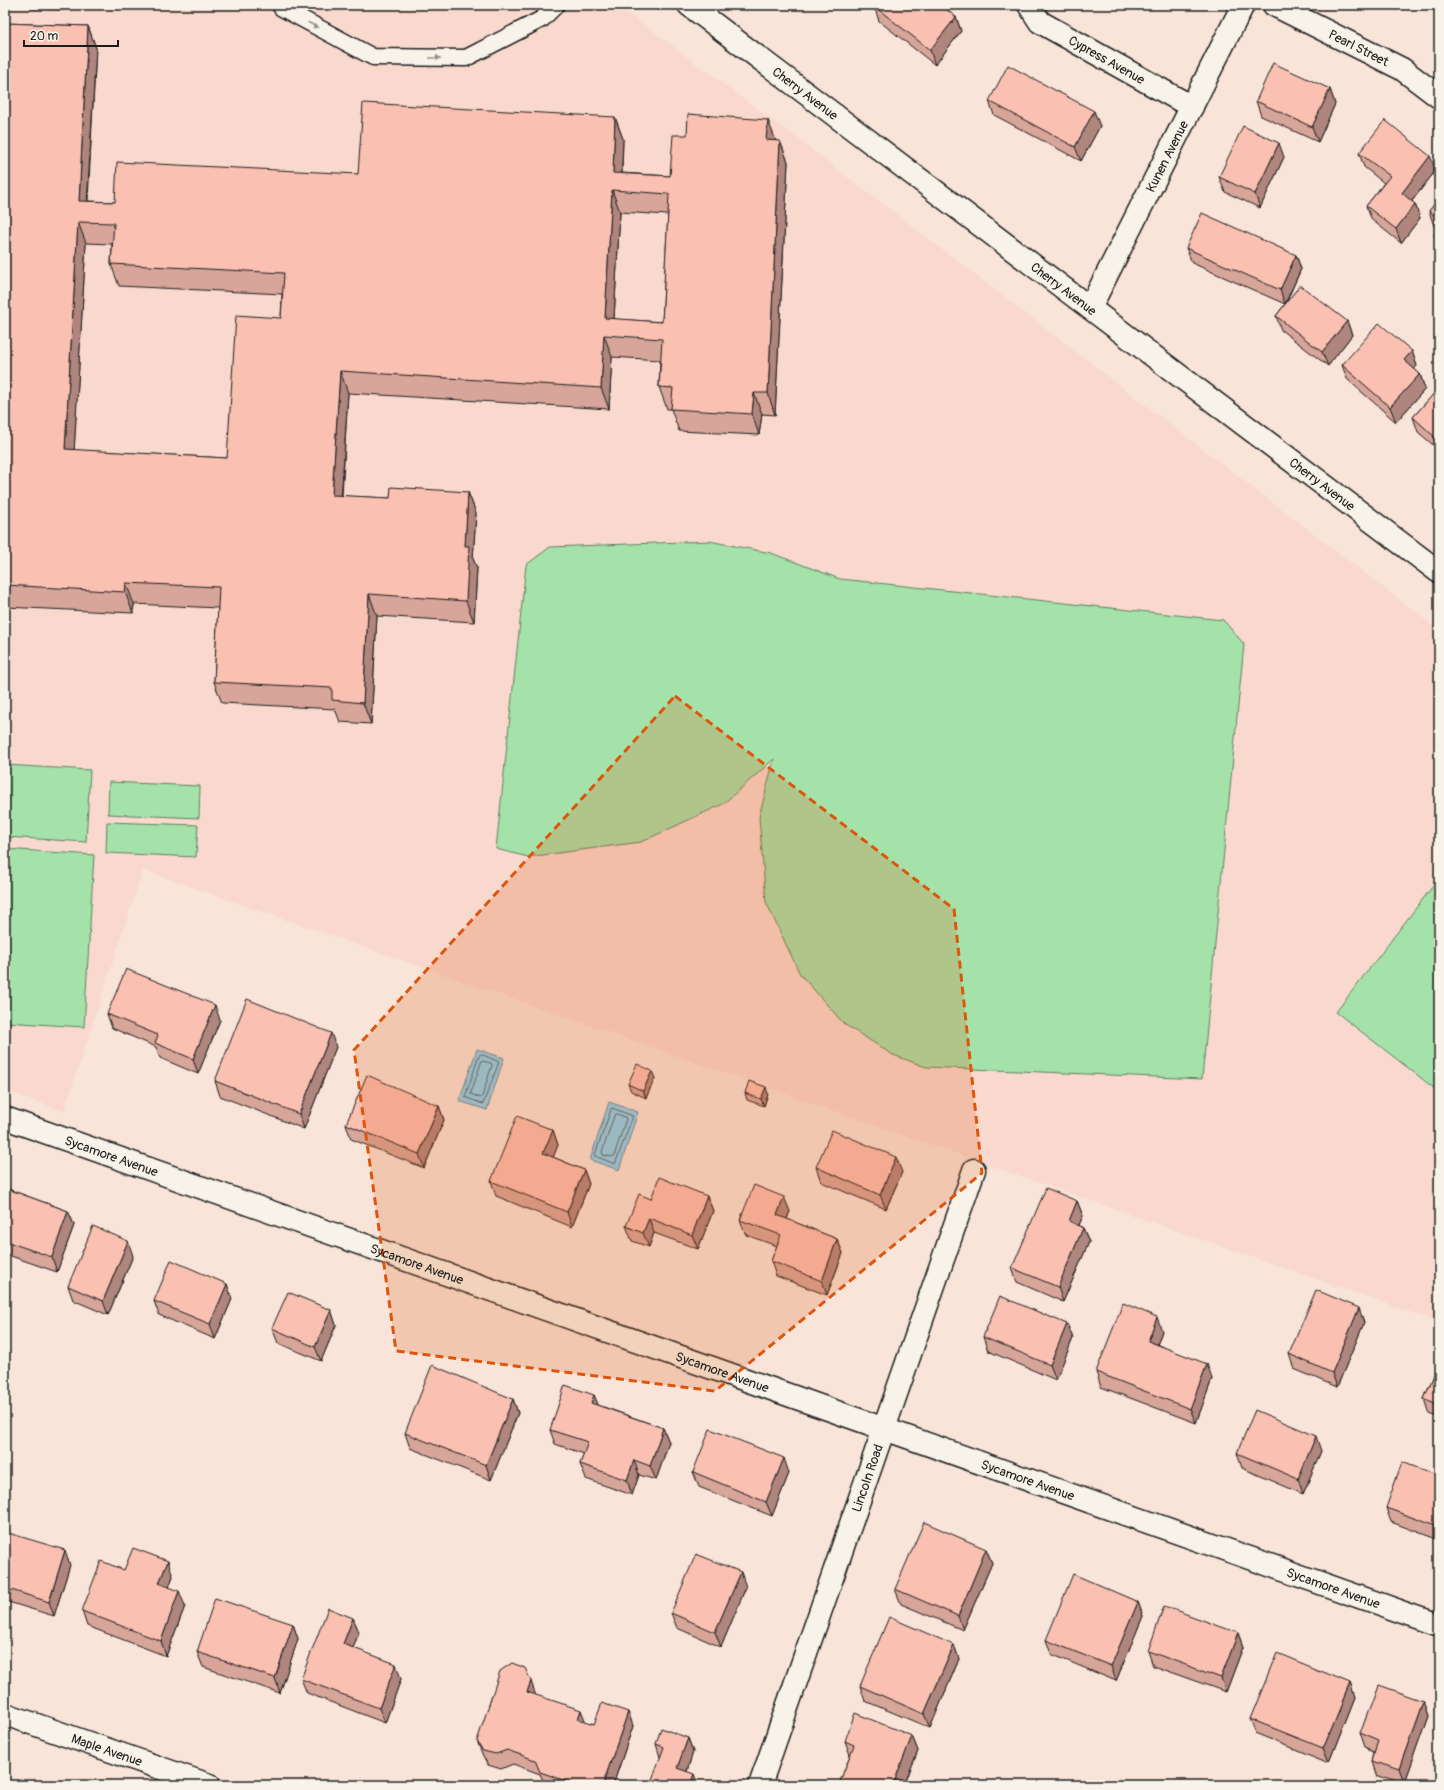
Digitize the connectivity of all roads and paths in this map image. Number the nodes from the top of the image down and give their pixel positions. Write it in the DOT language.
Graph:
graph roads {
  1 [pos="280,5"];
  2 [pos="556,5"];
  3 [pos="689,5"];
  4 [pos="1028,5"];
  5 [pos="1243,5"];
  6 [pos="1274,5"];
  7 [pos="1439,97"];
  8 [pos="1192,107"];
  9 [pos="1090,308"];
  10 [pos="1439,572"];
  11 [pos="5,1118"];
  12 [pos="974,1170"];
  13 [pos="885,1429"];
  14 [pos="1439,1625"];
  15 [pos="5,1714"];
  16 [pos="209,1785"];
  17 [pos="760,1785"];
  1 -- 2 [label="lane, one-way"];
  3 -- 9 [label="street, Cherry Avenue"];
  4 -- 8 [label="street, Cypress Avenue"];
  5 -- 8 [label="street, Kunen Avenue"];
  6 -- 7 [label="street, Pearl Street"];
  8 -- 9 [label="street, Kunen Avenue"];
  9 -- 10 [label="street, Cherry Avenue"];
  11 -- 13 [label="street, Sycamore Avenue"];
  12 -- 13 [label="street, Lincoln Road"];
  13 -- 14 [label="street, Sycamore Avenue"];
  13 -- 17 [label="street, Lincoln Road"];
  15 -- 16 [label="street, Maple Avenue"];
}
